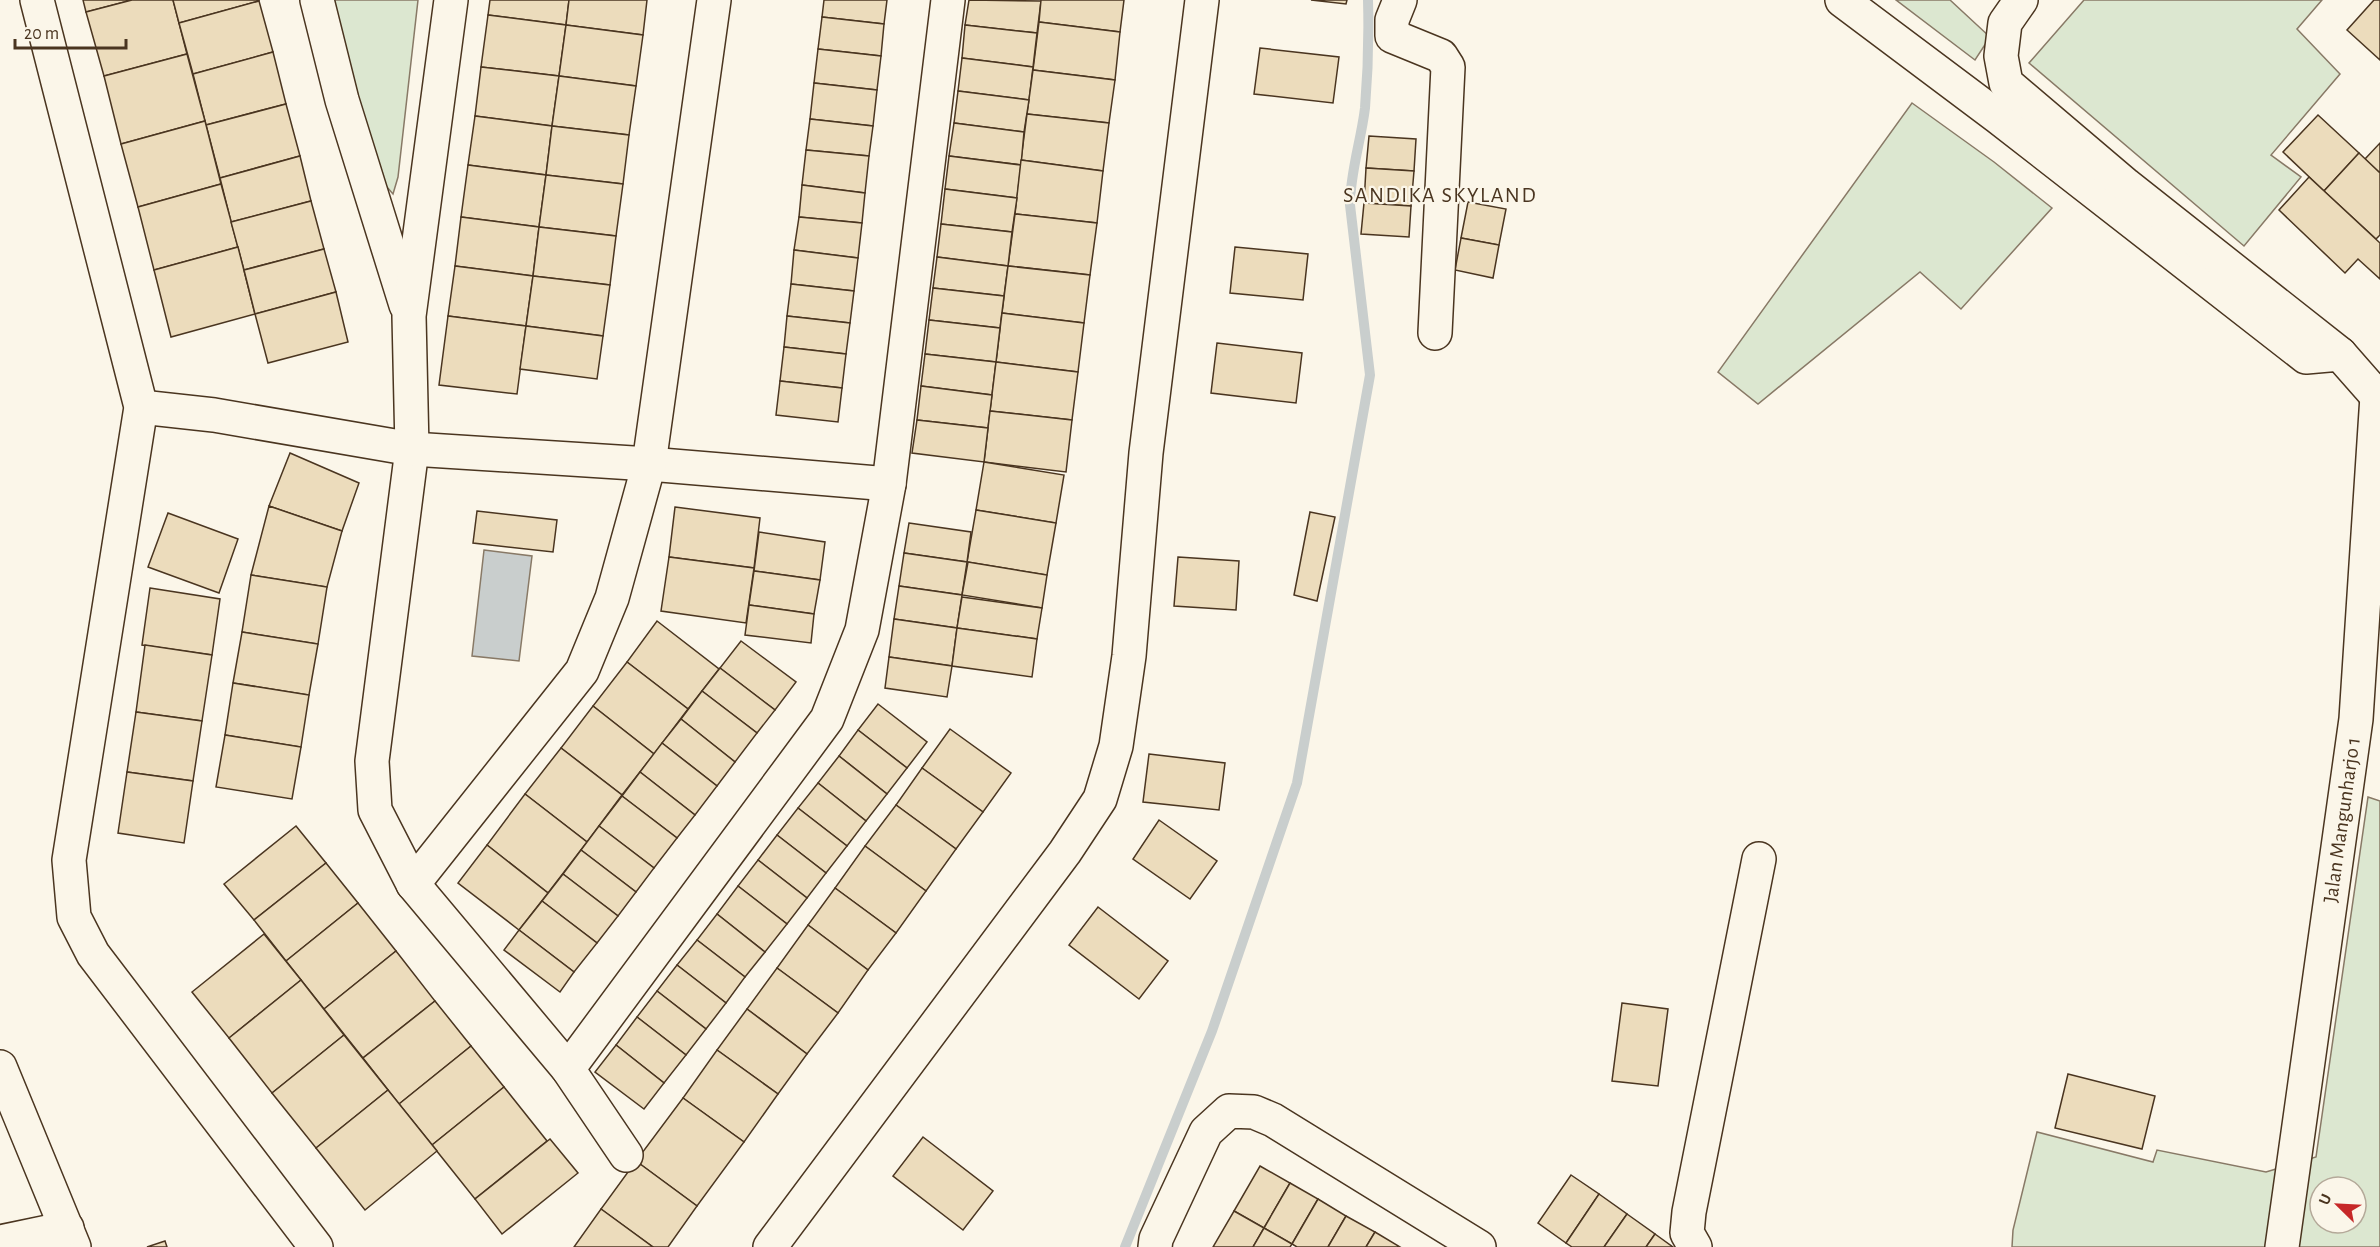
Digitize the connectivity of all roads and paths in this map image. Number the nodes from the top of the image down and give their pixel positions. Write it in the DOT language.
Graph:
graph roads {
  1 [pos="37,0"];
  2 [pos="316,0"];
  3 [pos="450,0"];
  4 [pos="714,0"];
  5 [pos="948,0"];
  6 [pos="1202,0"];
  7 [pos="1400,0"];
  8 [pos="1842,0"];
  9 [pos="2021,0"];
  10 [pos="409,316"];
  11 [pos="1435,333"];
  12 [pos="2340,354"];
  13 [pos="2379,394"];
  14 [pos="141,407"];
  15 [pos="412,449"];
  16 [pos="649,464"];
  17 [pos="889,484"];
  18 [pos="1760,858"];
  19 [pos="413,884"];
  20 [pos="0,1067"];
  21 [pos="568,1069"];
  22 [pos="626,1155"];
  23 [pos="70,1238"];
  24 [pos="0,1242"];
  25 [pos="316,1247"];
  26 [pos="770,1247"];
  27 [pos="1155,1247"];
  28 [pos="1479,1247"];
  29 [pos="1695,1247"];
  30 [pos="2282,1247"];
  1 -- 14 [label="street"];
  2 -- 10 [label="street"];
  3 -- 10 [label="street"];
  4 -- 16 [label="street"];
  5 -- 17 [label="street"];
  6 -- 26 [label="street"];
  7 -- 11 [label="street"];
  8 -- 12 [label="street"];
  9 -- 12 [label="street"];
  10 -- 15 [label="street"];
  12 -- 13 [label="street"];
  13 -- 30 [label="street, Jalan Mangunharjo 1"];
  14 -- 15 [label="street"];
  14 -- 25 [label="street"];
  15 -- 16 [label="street"];
  15 -- 19 [label="street"];
  16 -- 17 [label="street"];
  16 -- 19 [label="street"];
  17 -- 21 [label="street"];
  18 -- 29 [label="street"];
  19 -- 21 [label="street"];
  20 -- 23 [label="street"];
  21 -- 22 [label="street"];
  23 -- 24 [label="street"];
  27 -- 28 [label="street"];
}
